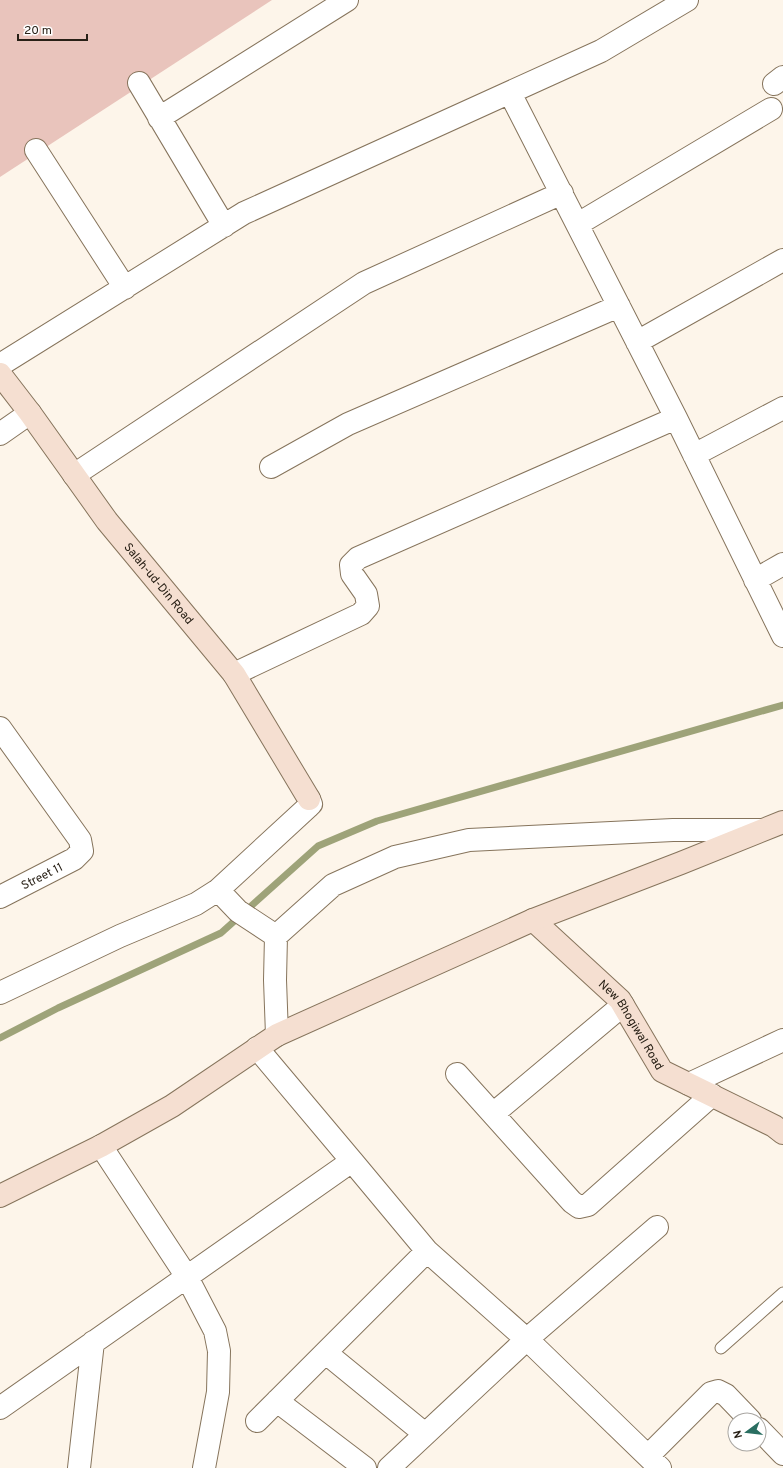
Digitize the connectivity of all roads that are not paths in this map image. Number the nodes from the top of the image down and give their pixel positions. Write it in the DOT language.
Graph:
graph roads {
  1 [pos="347,0"];
  2 [pos="687,0"];
  3 [pos="138,83"];
  4 [pos="510,93"];
  5 [pos="771,109"];
  6 [pos="159,118"];
  7 [pos="36,150"];
  8 [pos="562,193"];
  9 [pos="578,224"];
  10 [pos="224,226"];
  11 [pos="783,260"];
  12 [pos="125,288"];
  13 [pos="619,306"];
  14 [pos="637,342"];
  15 [pos="0,365"];
  16 [pos="0,374"];
  17 [pos="783,408"];
  18 [pos="30,413"];
  19 [pos="676,418"];
  20 [pos="0,434"];
  21 [pos="694,455"];
  22 [pos="271,467"];
  23 [pos="74,475"];
  24 [pos="783,564"];
  25 [pos="755,580"];
  26 [pos="783,636"];
  27 [pos="234,674"];
  28 [pos="0,728"];
  29 [pos="783,822"];
  30 [pos="761,830"];
  31 [pos="218,890"];
  32 [pos="0,897"];
  33 [pos="533,920"];
  34 [pos="276,936"];
  35 [pos="0,993"];
  36 [pos="623,1005"];
  37 [pos="277,1035"];
  38 [pos="783,1040"];
  39 [pos="257,1048"];
  40 [pos="457,1074"];
  41 [pos="689,1084"];
  42 [pos="712,1095"];
  43 [pos="493,1114"];
  44 [pos="783,1133"];
  45 [pos="101,1146"];
  46 [pos="352,1162"];
  47 [pos="0,1196"];
  48 [pos="657,1227"];
  49 [pos="427,1251"];
  50 [pos="186,1277"];
  51 [pos="783,1293"];
  52 [pos="526,1340"];
  53 [pos="93,1342"];
  54 [pos="721,1348"];
  55 [pos="326,1353"];
  56 [pos="277,1401"];
  57 [pos="0,1408"];
  58 [pos="742,1412"];
  59 [pos="257,1421"];
  60 [pos="425,1434"];
  61 [pos="767,1437"];
  62 [pos="783,1454"];
  63 [pos="654,1462"];
  64 [pos="79,1468"];
  65 [pos="204,1468"];
  66 [pos="365,1468"];
  67 [pos="389,1468"];
  1 -- 6 [label="street"];
  2 -- 4 [label="street"];
  3 -- 6 [label="street"];
  4 -- 8 [label="street"];
  4 -- 10 [label="street"];
  5 -- 9 [label="street"];
  6 -- 10 [label="street"];
  7 -- 12 [label="street"];
  8 -- 9 [label="street"];
  8 -- 23 [label="street"];
  9 -- 13 [label="street"];
  10 -- 12 [label="street"];
  11 -- 14 [label="street"];
  12 -- 15 [label="street"];
  13 -- 14 [label="street"];
  13 -- 22 [label="street"];
  14 -- 19 [label="street"];
  16 -- 18 [label="street, Salah-ud-Din Road"];
  17 -- 21 [label="street"];
  18 -- 20 [label="street"];
  18 -- 23 [label="street, Salah-ud-Din Road"];
  19 -- 21 [label="street"];
  19 -- 27 [label="street"];
  21 -- 25 [label="street"];
  23 -- 27 [label="street, Salah-ud-Din Road"];
  24 -- 25 [label="street"];
  25 -- 26 [label="street"];
  27 -- 31 [label="street, Salah-ud-Din Road"];
  28 -- 32 [label="street, Street 11"];
  29 -- 30 [label="street"];
  30 -- 33 [label="street"];
  30 -- 34 [label="street"];
  31 -- 34 [label="street"];
  31 -- 35 [label="street"];
  33 -- 36 [label="street, New Bhogiwal Road"];
  33 -- 37 [label="street"];
  34 -- 37 [label="street"];
  36 -- 41 [label="street, New Bhogiwal Road"];
  36 -- 43 [label="street"];
  37 -- 39 [label="street"];
  38 -- 41 [label="street"];
  39 -- 45 [label="street"];
  39 -- 46 [label="street"];
  40 -- 43 [label="street"];
  41 -- 42 [label="street, New Bhogiwal Road"];
  42 -- 43 [label="street"];
  42 -- 44 [label="street, New Bhogiwal Road"];
  45 -- 47 [label="street"];
  45 -- 50 [label="street"];
  46 -- 49 [label="street"];
  46 -- 50 [label="street"];
  48 -- 52 [label="street"];
  49 -- 52 [label="street"];
  49 -- 55 [label="street"];
  50 -- 53 [label="street"];
  50 -- 65 [label="street"];
  51 -- 54 [label="lane"];
  52 -- 60 [label="street"];
  52 -- 63 [label="street"];
  53 -- 57 [label="street"];
  53 -- 64 [label="street"];
  55 -- 56 [label="street"];
  55 -- 60 [label="street"];
  56 -- 59 [label="street"];
  56 -- 66 [label="street"];
  58 -- 63 [label="street"];
  60 -- 67 [label="street"];
  61 -- 62 [label="street"];
}
